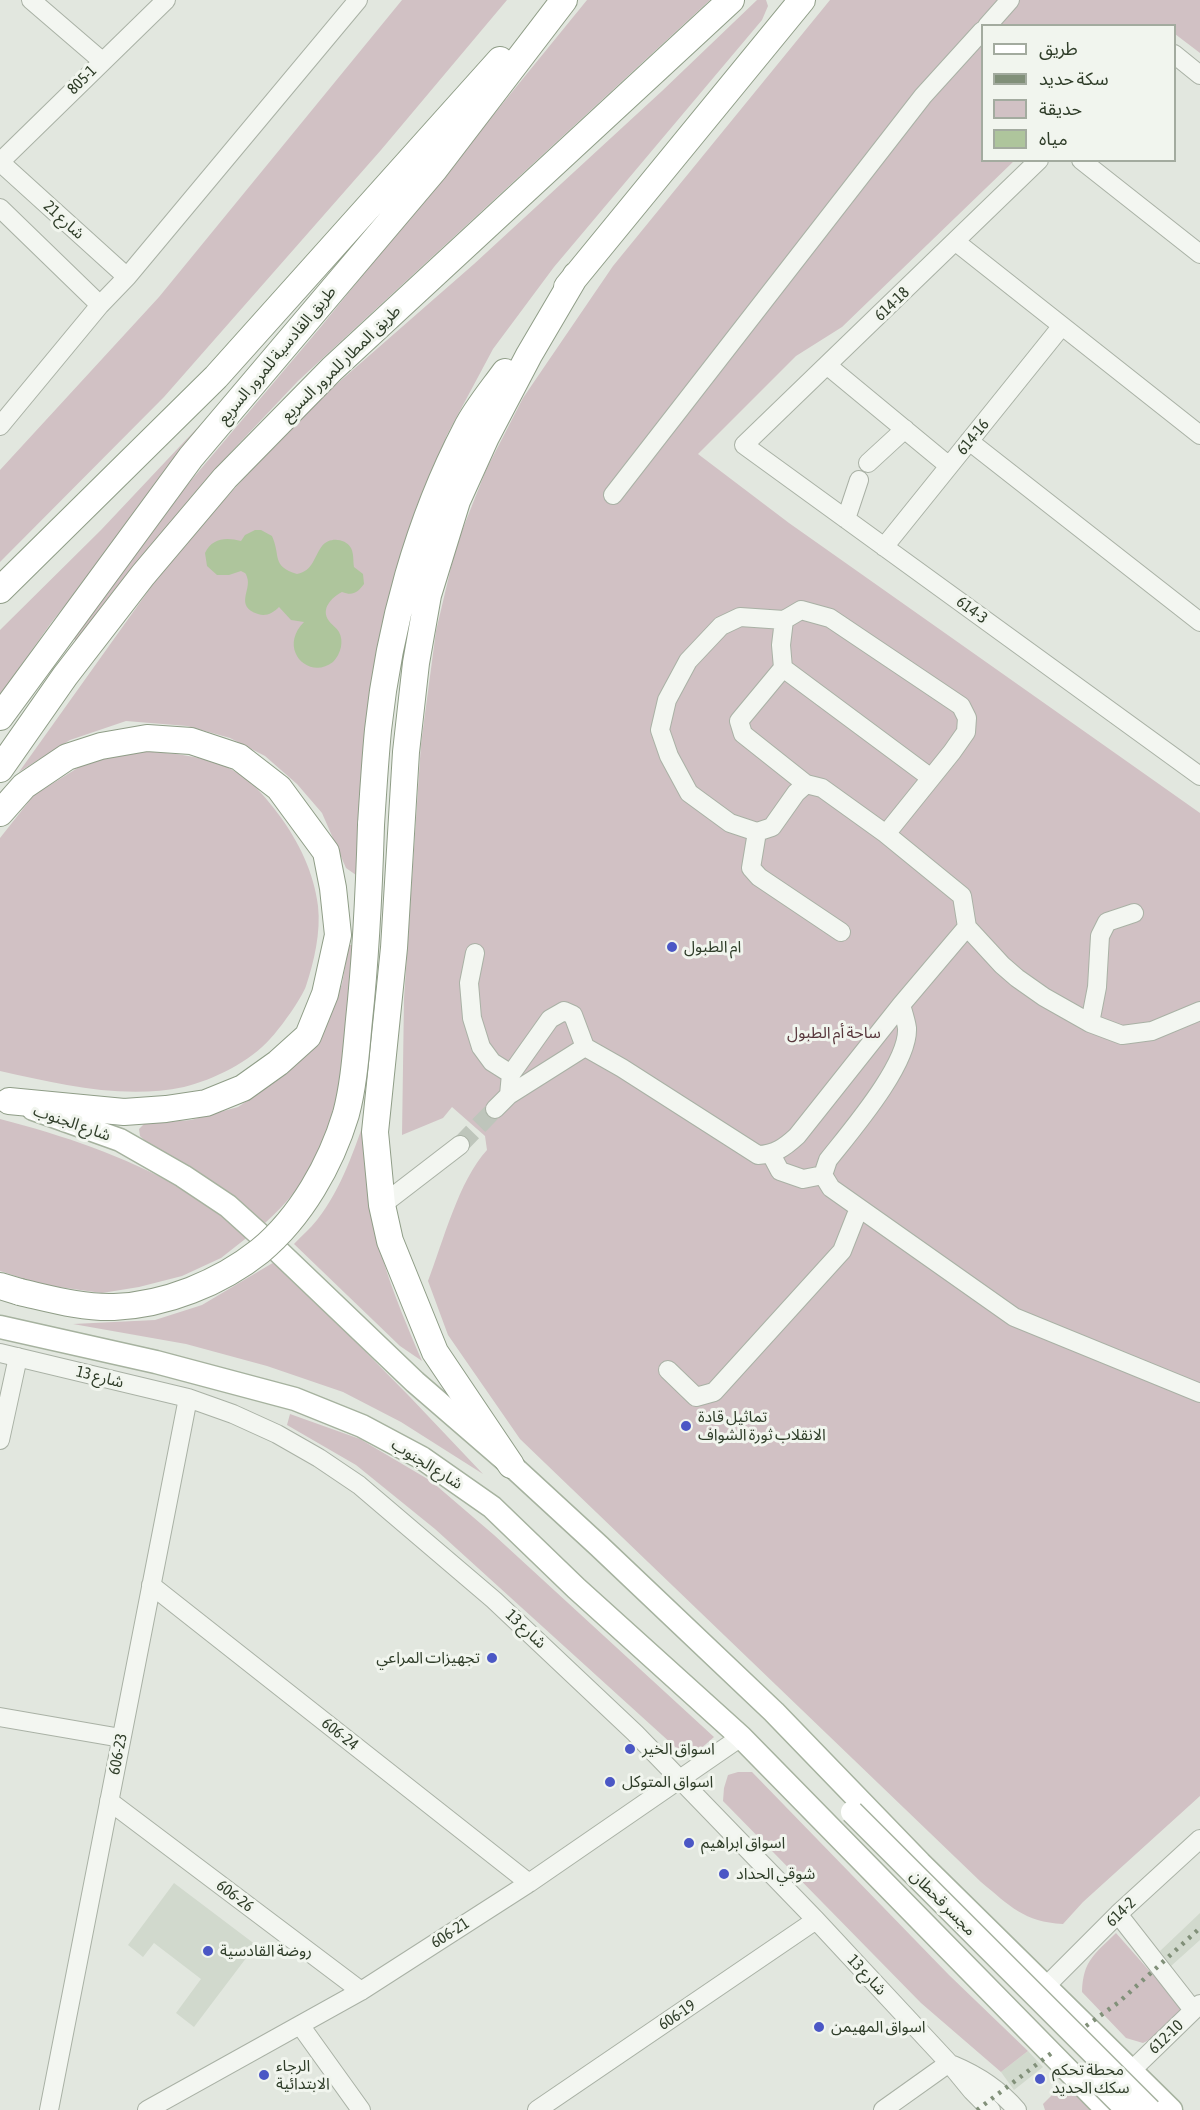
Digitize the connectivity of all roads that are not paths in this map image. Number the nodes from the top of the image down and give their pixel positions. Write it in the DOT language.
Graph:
graph roads {
  1 [pos="31,0"];
  2 [pos="166,0"];
  3 [pos="358,0"];
  4 [pos="555,0"];
  5 [pos="564,0"];
  6 [pos="730,0"];
  7 [pos="802,0"];
  8 [pos="1010,0"];
  9 [pos="989,24"];
  10 [pos="981,31"];
  11 [pos="1176,56"];
  12 [pos="102,61"];
  13 [pos="1200,75"];
  14 [pos="0,162"];
  15 [pos="1036,162"];
  16 [pos="1084,162"];
  17 [pos="0,208"];
  18 [pos="956,242"];
  19 [pos="1200,254"];
  20 [pos="576,275"];
  21 [pos="127,277"];
  22 [pos="100,305"];
  23 [pos="1061,327"];
  24 [pos="828,366"];
  25 [pos="0,426"];
  26 [pos="905,429"];
  27 [pos="1200,435"];
  28 [pos="969,441"];
  29 [pos="744,445"];
  30 [pos="868,462"];
  31 [pos="949,466"];
  32 [pos="859,480"];
  33 [pos="613,495"];
  34 [pos="846,519"];
  35 [pos="884,547"];
  36 [pos="0,590"];
  37 [pos="784,620"];
  38 [pos="1200,622"];
  39 [pos="783,668"];
  40 [pos="0,717"];
  41 [pos="0,769"];
  42 [pos="1200,776"];
  43 [pos="931,778"];
  44 [pos="806,784"];
  45 [pos="0,813"];
  46 [pos="757,832"];
  47 [pos="886,834"];
  48 [pos="1134,913"];
  49 [pos="967,927"];
  50 [pos="841,932"];
  51 [pos="475,953"];
  52 [pos="901,1005"];
  53 [pos="1200,1011"];
  54 [pos="1090,1023"];
  55 [pos="585,1047"];
  56 [pos="511,1074"];
  57 [pos="509,1095"];
  58 [pos="4,1100"];
  59 [pos="495,1109"];
  60 [pos="460,1145"];
  61 [pos="771,1154"];
  62 [pos="823,1175"];
  63 [pos="382,1205"];
  64 [pos="859,1208"];
  65 [pos="259,1234"];
  66 [pos="279,1252"];
  67 [pos="0,1286"];
  68 [pos="0,1321"];
  69 [pos="0,1328"];
  70 [pos="58,1339"];
  71 [pos="9,1355"];
  72 [pos="668,1370"];
  73 [pos="1200,1393"];
  74 [pos="188,1398"];
  75 [pos="0,1440"];
  76 [pos="511,1465"];
  77 [pos="151,1585"];
  78 [pos="747,1688"];
  79 [pos="0,1717"];
  80 [pos="723,1720"];
  81 [pos="741,1737"];
  82 [pos="121,1738"];
  83 [pos="680,1779"];
  84 [pos="109,1801"];
  85 [pos="848,1816"];
  86 [pos="1200,1839"];
  87 [pos="529,1883"];
  88 [pos="1118,1914"];
  89 [pos="816,1920"];
  90 [pos="1045,1987"];
  91 [pos="361,1991"];
  92 [pos="1196,2007"];
  93 [pos="300,2025"];
  94 [pos="949,2063"];
  95 [pos="1132,2070"];
  96 [pos="49,2110"];
  97 [pos="147,2110"];
  98 [pos="361,2110"];
  99 [pos="537,2110"];
  100 [pos="883,2110"];
  101 [pos="991,2110"];
  102 [pos="1017,2110"];
  103 [pos="1107,2110"];
  104 [pos="1127,2110"];
  105 [pos="1150,2110"];
  106 [pos="1171,2110"];
  1 -- 12 [label="street"];
  2 -- 12 [label="street, 805-1"];
  3 -- 21 [label="street"];
  4 -- 36 [label="highway"];
  5 -- 40 [label="highway, طريق القادسية للمرور السريع"];
  6 -- 41 [label="highway, طريق المطار للمرور السريع"];
  7 -- 20 [label="highway"];
  8 -- 9 [label="street"];
  10 -- 33 [label="street"];
  11 -- 13 [label="street"];
  12 -- 14 [label="street, 805-1"];
  14 -- 21 [label="street, شارع 21"];
  15 -- 18 [label="street, 614-18"];
  16 -- 19 [label="street"];
  17 -- 22 [label="street"];
  18 -- 23 [label="street"];
  18 -- 24 [label="street, 614-18"];
  20 -- 63 [label="highway"];
  20 -- 67 [label="highway, bridge"];
  21 -- 22 [label="street"];
  22 -- 25 [label="street"];
  23 -- 27 [label="street"];
  23 -- 28 [label="street, 614-16"];
  24 -- 26 [label="street"];
  24 -- 29 [label="street, 614-18"];
  26 -- 30 [label="street"];
  26 -- 31 [label="street"];
  28 -- 31 [label="street, 614-16"];
  28 -- 38 [label="street"];
  29 -- 34 [label="street, 614-3"];
  31 -- 35 [label="street, 614-16"];
  32 -- 34 [label="street"];
  34 -- 35 [label="street, 614-3"];
  35 -- 42 [label="street, 614-3"];
  37 -- 39 [label="street"];
  37 -- 43 [label="street"];
  37 -- 46 [label="street"];
  39 -- 43 [label="street"];
  39 -- 44 [label="street"];
  43 -- 47 [label="street"];
  44 -- 46 [label="street"];
  44 -- 47 [label="street"];
  45 -- 58 [label="highway"];
  46 -- 50 [label="street"];
  47 -- 49 [label="street"];
  48 -- 54 [label="street"];
  49 -- 52 [label="street"];
  49 -- 54 [label="street"];
  51 -- 56 [label="street"];
  52 -- 61 [label="street"];
  52 -- 62 [label="street"];
  53 -- 54 [label="street"];
  55 -- 56 [label="street"];
  55 -- 57 [label="street"];
  55 -- 61 [label="street"];
  56 -- 57 [label="street"];
  57 -- 59 [label="street"];
  58 -- 65 [label="main road, شارع الجنوب"];
  60 -- 63 [label="street"];
  61 -- 62 [label="street"];
  62 -- 64 [label="street"];
  63 -- 76 [label="highway"];
  64 -- 72 [label="street"];
  64 -- 73 [label="street"];
  66 -- 76 [label="main road"];
  68 -- 70 [label="main road, شارع الجنوب"];
  69 -- 70 [label="main road, شارع الجنوب"];
  70 -- 80 [label="main road, شارع الجنوب"];
  71 -- 74 [label="street, شارع 13"];
  71 -- 75 [label="street"];
  74 -- 77 [label="street, 606-23"];
  74 -- 83 [label="street, شارع 13"];
  76 -- 78 [label="main road"];
  77 -- 82 [label="street, 606-23"];
  77 -- 87 [label="street, 606-24"];
  78 -- 85 [label="main road, مجسر قحطان"];
  78 -- 90 [label="main road"];
  79 -- 82 [label="street"];
  80 -- 81 [label="main road"];
  80 -- 85 [label="main road, مجسر قحطان"];
  81 -- 83 [label="street, 606-21"];
  81 -- 103 [label="main road"];
  82 -- 84 [label="street, 606-23"];
  83 -- 87 [label="street, 606-21"];
  83 -- 89 [label="street, شارع 13"];
  84 -- 91 [label="street, 606-26"];
  84 -- 96 [label="street, 606-23"];
  85 -- 104 [label="main road, مجسر قحطان, bridge"];
  85 -- 105 [label="main road, مجسر قحطان, bridge"];
  86 -- 88 [label="street, 614-2"];
  87 -- 91 [label="street, 606-21"];
  88 -- 90 [label="street, 614-2"];
  88 -- 92 [label="street"];
  89 -- 94 [label="street, شارع 13"];
  89 -- 99 [label="street, 606-19"];
  90 -- 95 [label="main road"];
  91 -- 93 [label="street, 606-21"];
  92 -- 95 [label="street, 612-10"];
  93 -- 97 [label="street, 606-21"];
  93 -- 98 [label="street"];
  94 -- 100 [label="street"];
  94 -- 101 [label="street, شارع 13"];
  94 -- 102 [label="street"];
  95 -- 106 [label="main road"];
}
